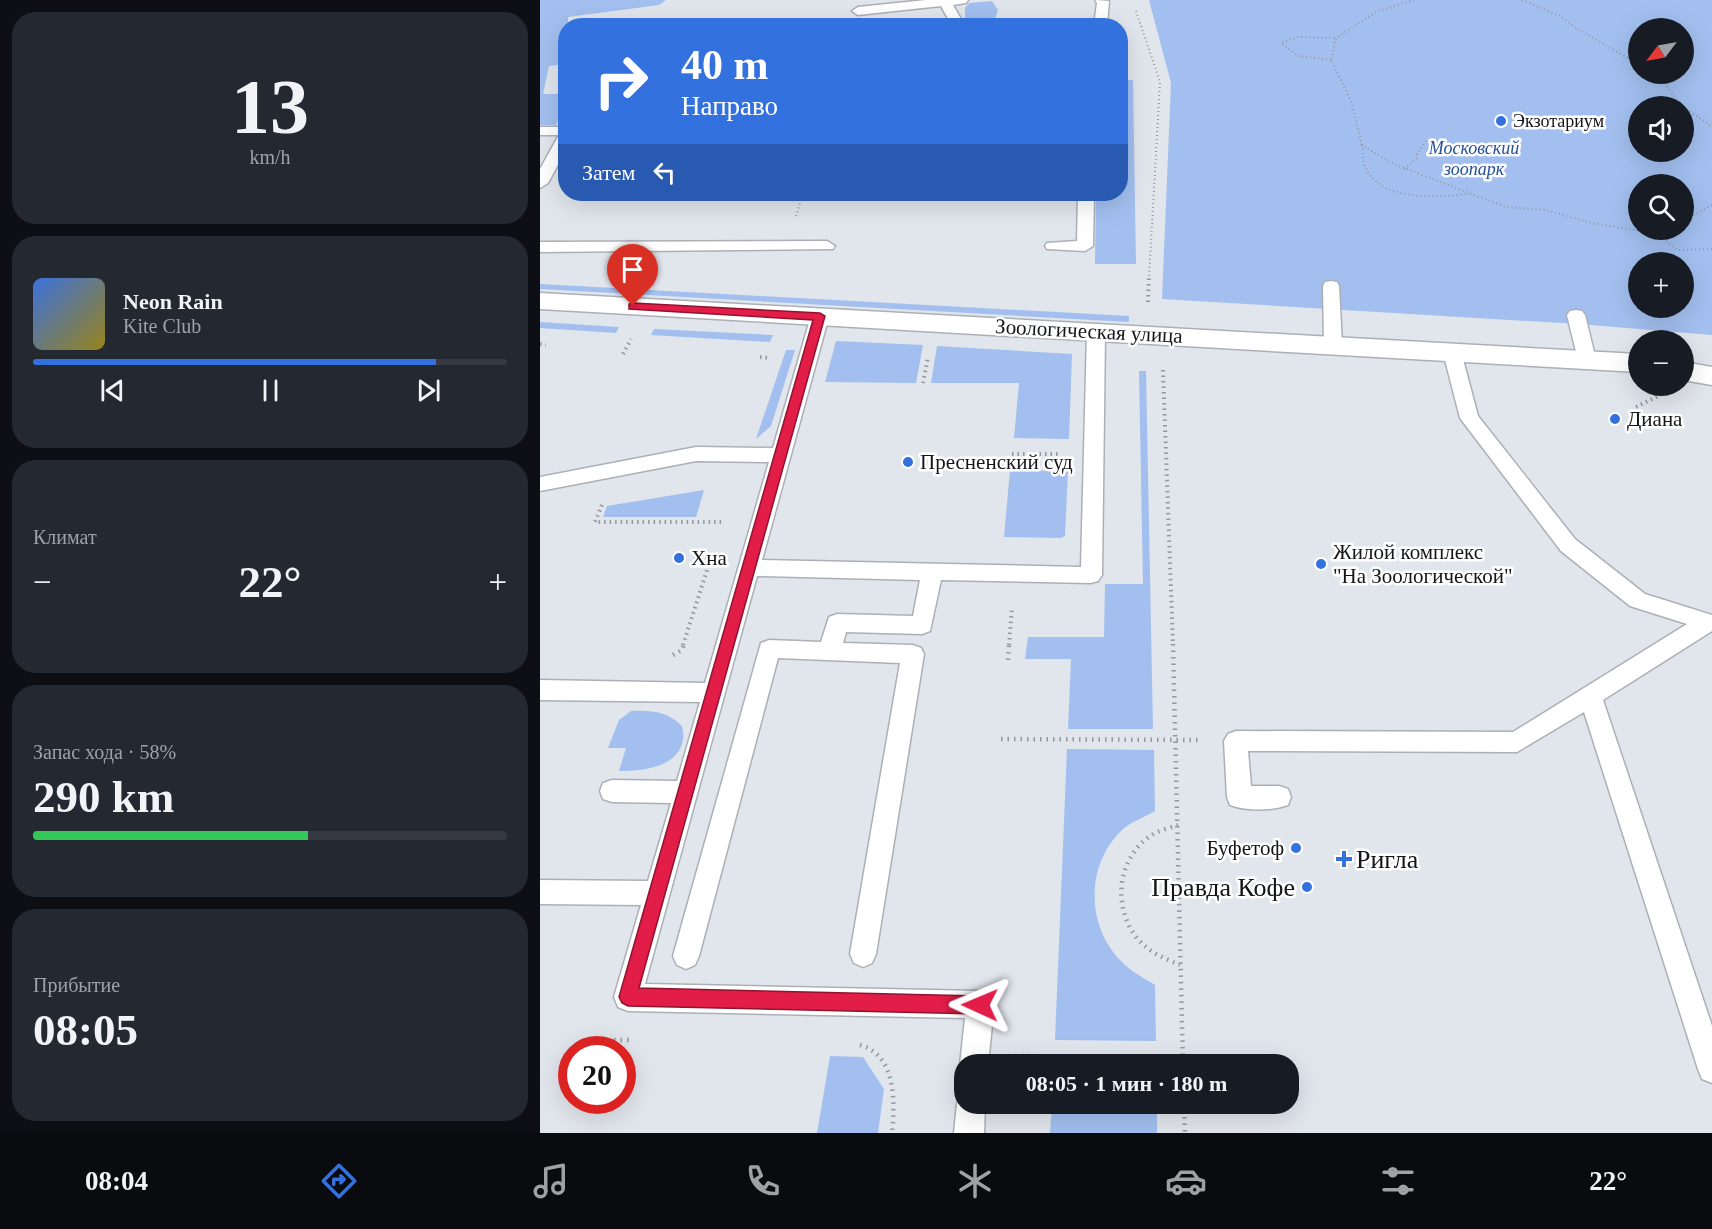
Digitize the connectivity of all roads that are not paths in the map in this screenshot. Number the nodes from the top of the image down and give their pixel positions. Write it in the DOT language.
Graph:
graph roads {
  1 [pos="962,0"];
  2 [pos="1101,0"];
  3 [pos="944,1"];
  4 [pos="858,10"];
  5 [pos="954,18"];
  6 [pos="1101,18"];
  7 [pos="540,131"];
  8 [pos="558,131"];
  9 [pos="558,154"];
  10 [pos="546,181"];
  11 [pos="1086,201"];
  12 [pos="827,246"];
  13 [pos="1053,246"];
  14 [pos="540,247"];
  15 [pos="1331,286"];
  16 [pos="540,301"];
  17 [pos="1576,315"];
  18 [pos="820,316"];
  19 [pos="1096,332"];
  20 [pos="1333,345"];
  21 [pos="1452,352"];
  22 [pos="1587,360"];
  23 [pos="1628,362"];
  24 [pos="1694,373"];
  25 [pos="1712,376"];
  26 [pos="780,455"];
  27 [pos="540,484"];
  28 [pos="748,568"];
  29 [pos="932,573"];
  30 [pos="1710,626"];
  31 [pos="830,651"];
  32 [pos="540,690"];
  33 [pos="714,693"];
  34 [pos="1590,695"];
  35 [pos="612,791"];
  36 [pos="685,792"];
  37 [pos="1279,797"];
  38 [pos="540,892"];
  39 [pos="657,893"];
  40 [pos="863,954"];
  41 [pos="686,956"];
  42 [pos="975,1054"];
  43 [pos="1712,1069"];
  44 [pos="970,1114"];
  45 [pos="969,1133"];
  1 -- 3 [label="lane"];
  2 -- 6 [label="lane"];
  3 -- 4 [label="lane"];
  3 -- 5 [label="lane"];
  7 -- 8 [label="lane"];
  9 -- 10 [label="lane"];
  11 -- 13 [label="lane"];
  12 -- 14 [label="lane"];
  15 -- 20 [label="lane"];
  16 -- 18 [label="street, Зоологическая улица"];
  17 -- 22 [label="lane"];
  18 -- 19 [label="street, Зоологическая улица"];
  18 -- 26 [label="lane"];
  19 -- 20 [label="street, Зоологическая улица"];
  19 -- 29 [label="lane"];
  20 -- 21 [label="street, Зоологическая улица"];
  21 -- 22 [label="street, Зоологическая улица"];
  21 -- 30 [label="lane"];
  22 -- 23 [label="street, Зоологическая улица"];
  24 -- 25 [label="street"];
  26 -- 27 [label="lane"];
  26 -- 28 [label="lane"];
  28 -- 29 [label="lane"];
  28 -- 33 [label="lane"];
  29 -- 31 [label="lane"];
  30 -- 34 [label="lane"];
  31 -- 40 [label="lane"];
  31 -- 41 [label="lane"];
  32 -- 33 [label="lane"];
  33 -- 36 [label="lane"];
  34 -- 37 [label="lane"];
  34 -- 43 [label="lane"];
  35 -- 36 [label="lane"];
  36 -- 39 [label="lane"];
  38 -- 39 [label="lane"];
  39 -- 42 [label="lane"];
  44 -- 45 [label="lane"];
}
